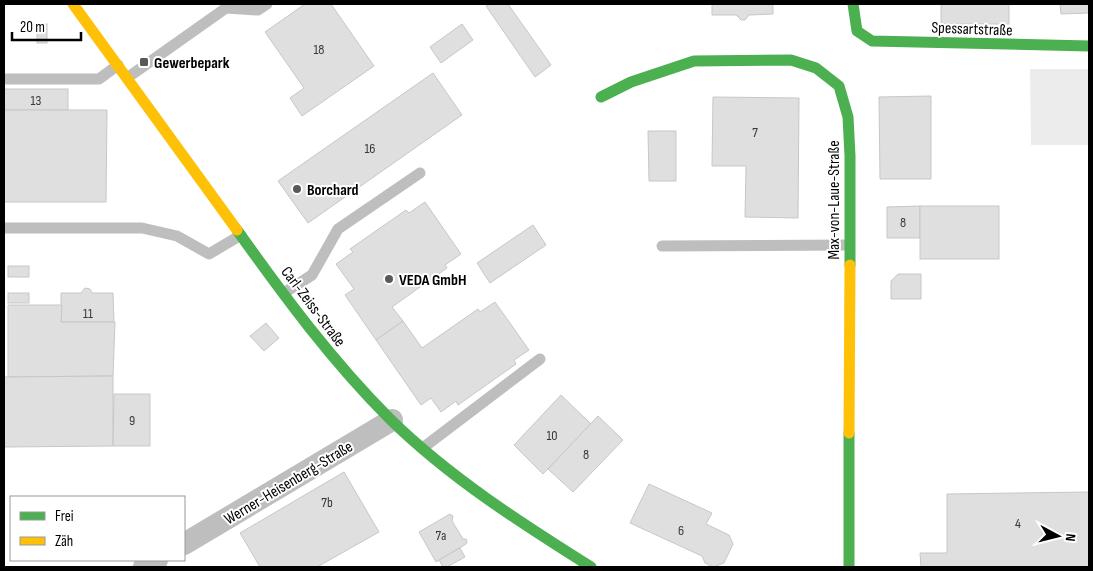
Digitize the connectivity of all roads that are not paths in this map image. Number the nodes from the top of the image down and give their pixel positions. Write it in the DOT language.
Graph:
graph roads {
  1 [pos="73,4"];
  2 [pos="267,4"];
  3 [pos="853,4"];
  4 [pos="1089,46"];
  5 [pos="118,65"];
  6 [pos="127,78"];
  7 [pos="4,79"];
  8 [pos="602,97"];
  9 [pos="420,173"];
  10 [pos="4,228"];
  11 [pos="241,235"];
  12 [pos="849,245"];
  13 [pos="662,246"];
  14 [pos="284,294"];
  15 [pos="540,359"];
  16 [pos="392,420"];
  17 [pos="424,448"];
  18 [pos="185,543"];
  19 [pos="155,561"];
  20 [pos="144,567"];
  21 [pos="591,567"];
  22 [pos="849,567"];
  1 -- 5 [label="street, Carl-Zeiss-Straße"];
  2 -- 6 [label="lane"];
  3 -- 4 [label="street, Spessartstraße"];
  5 -- 6 [label="street, Carl-Zeiss-Straße"];
  5 -- 7 [label="lane"];
  6 -- 11 [label="street, Carl-Zeiss-Straße"];
  8 -- 12 [label="street, Max-von-Laue-Straße"];
  9 -- 14 [label="lane"];
  10 -- 11 [label="lane"];
  11 -- 14 [label="street, Carl-Zeiss-Straße"];
  12 -- 13 [label="lane"];
  12 -- 22 [label="street, Max-von-Laue-Straße"];
  14 -- 16 [label="street, Carl-Zeiss-Straße"];
  15 -- 17 [label="lane"];
  16 -- 17 [label="street, Carl-Zeiss-Straße"];
  16 -- 18 [label="street, Werner-Heisenberg-Straße"];
  17 -- 21 [label="street, Carl-Zeiss-Straße"];
  19 -- 20 [label="street"];
}
